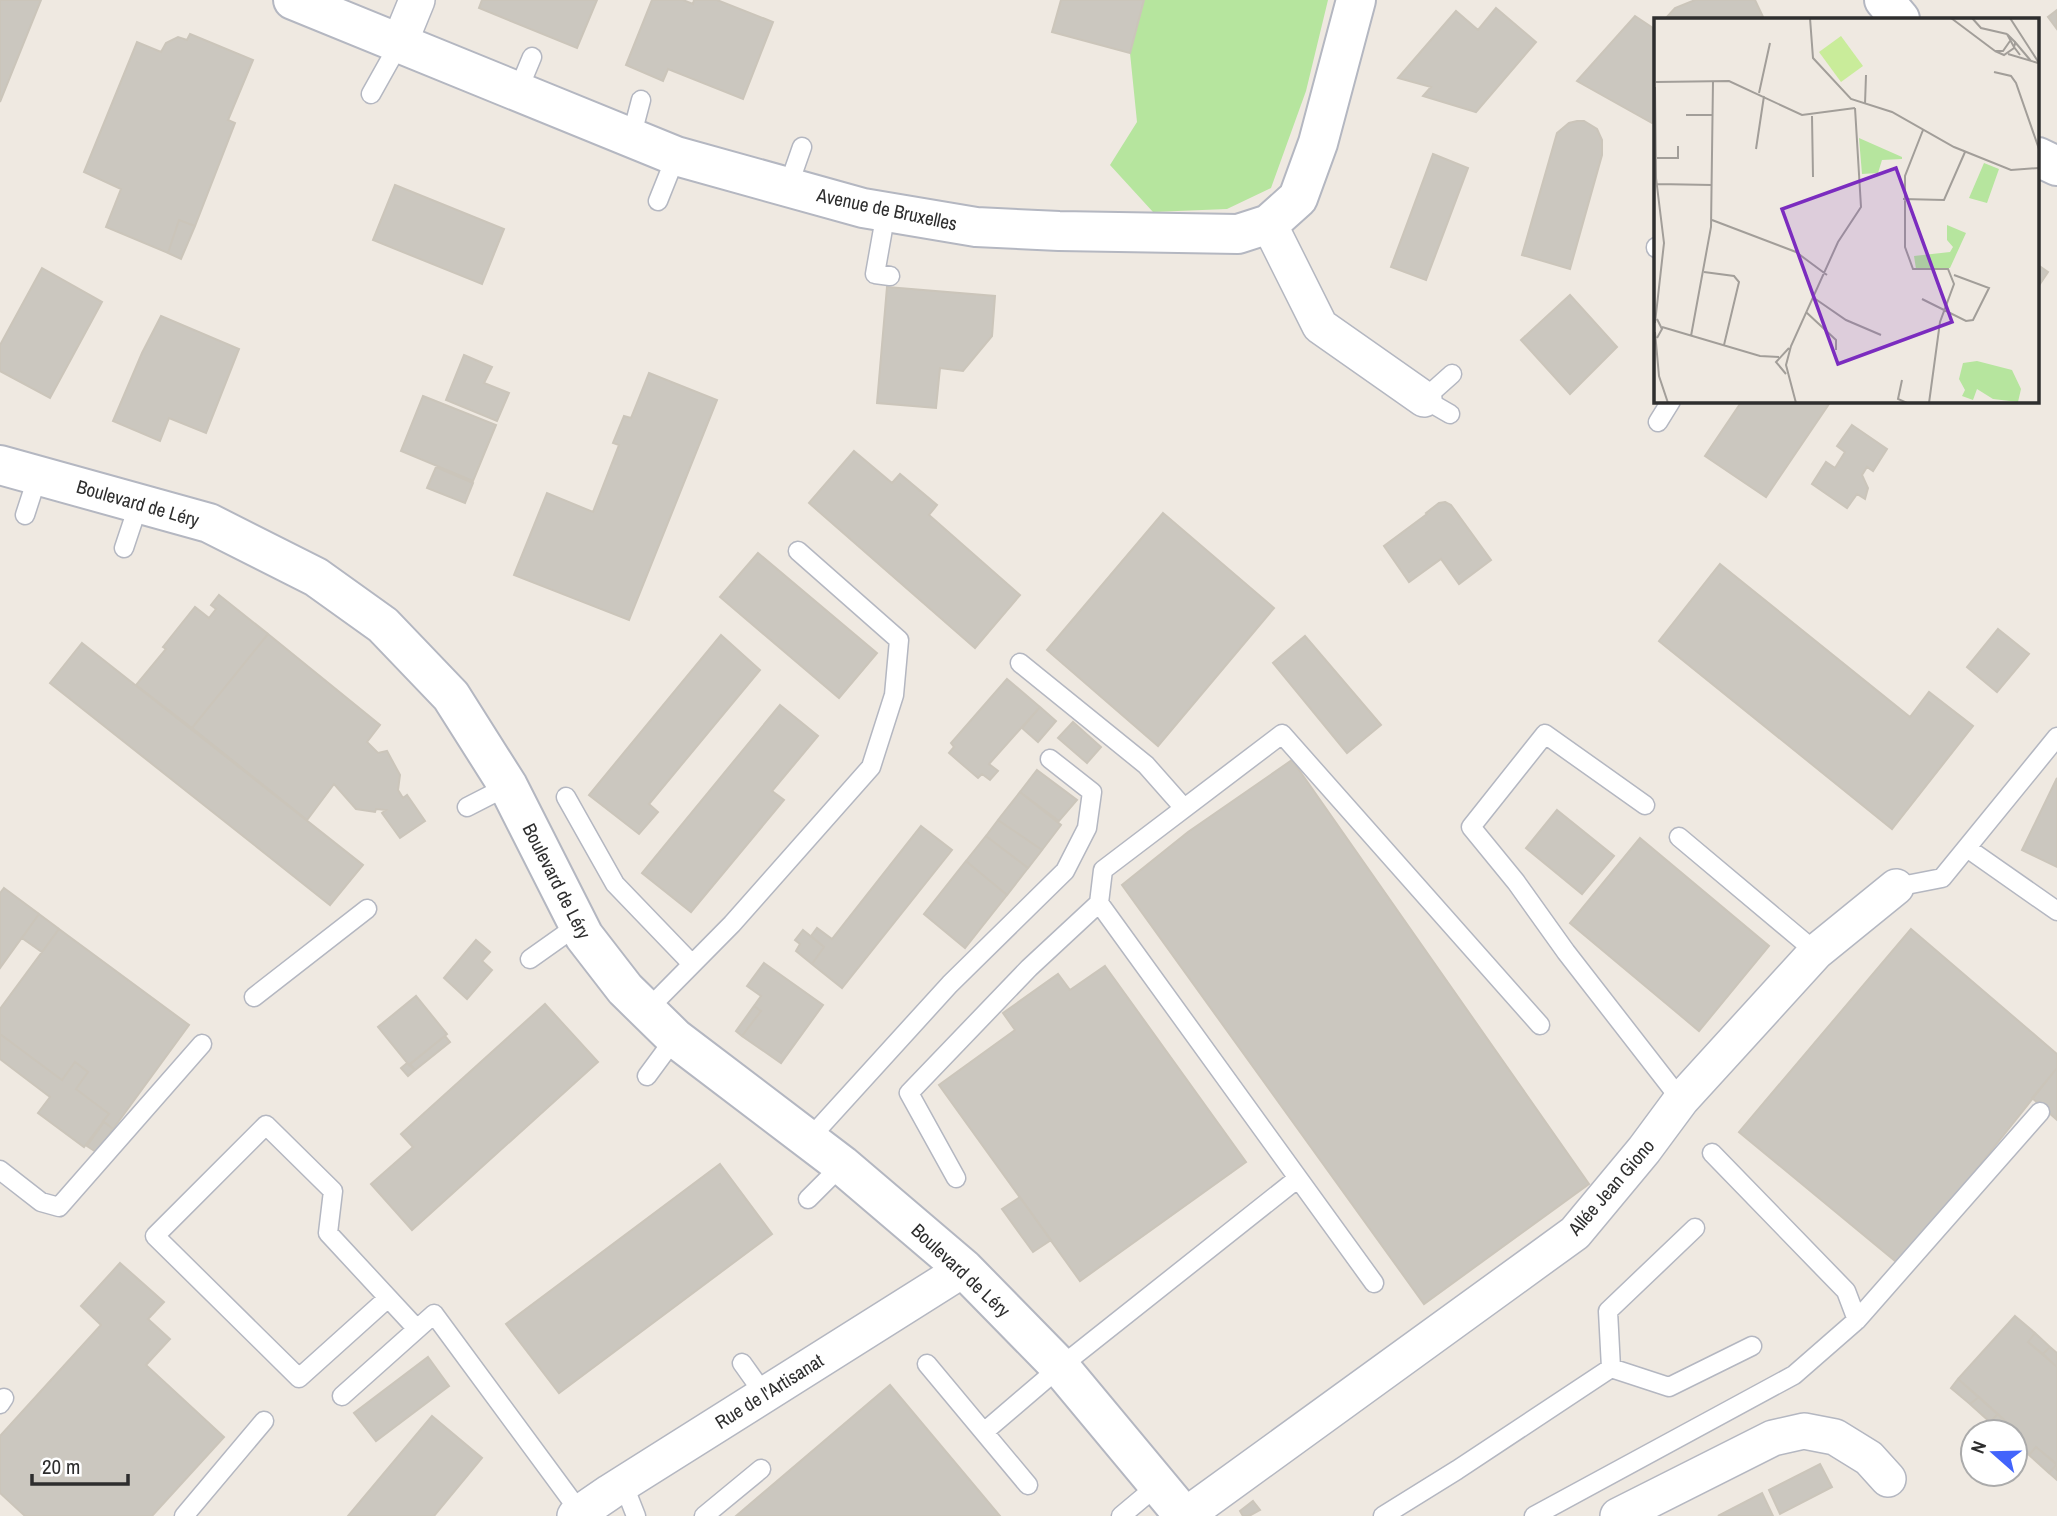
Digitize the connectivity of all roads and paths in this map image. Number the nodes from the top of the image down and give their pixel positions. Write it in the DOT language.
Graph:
graph roads {
  1 [pos="293,0"];
  2 [pos="417,0"];
  3 [pos="1356,0"];
  4 [pos="399,44"];
  5 [pos="533,57"];
  6 [pos="517,93"];
  7 [pos="372,94"];
  8 [pos="641,100"];
  9 [pos="631,138"];
  10 [pos="802,147"];
  11 [pos="676,156"];
  12 [pos="2039,157"];
  13 [pos="2057,166"];
  14 [pos="789,187"];
  15 [pos="658,201"];
  16 [pos="886,212"];
  17 [pos="1269,224"];
  18 [pos="890,276"];
  19 [pos="1452,374"];
  20 [pos="1670,402"];
  21 [pos="1437,407"];
  22 [pos="1658,422"];
  23 [pos="0,465"];
  24 [pos="38,475"];
  25 [pos="122,494"];
  26 [pos="25,514"];
  27 [pos="124,548"];
  28 [pos="798,551"];
  29 [pos="1020,663"];
  30 [pos="2057,737"];
  31 [pos="1050,759"];
  32 [pos="508,786"];
  33 [pos="566,797"];
  34 [pos="1645,805"];
  35 [pos="467,807"];
  36 [pos="1184,808"];
  37 [pos="1679,837"];
  38 [pos="1967,848"];
  39 [pos="1896,887"];
  40 [pos="1100,903"];
  41 [pos="367,909"];
  42 [pos="2057,911"];
  43 [pos="578,925"];
  44 [pos="1816,953"];
  45 [pos="530,959"];
  46 [pos="692,964"];
  47 [pos="254,997"];
  48 [pos="647,1010"];
  49 [pos="1540,1025"];
  50 [pos="675,1038"];
  51 [pos="202,1044"];
  52 [pos="647,1076"];
  53 [pos="1681,1100"];
  54 [pos="2040,1112"];
  55 [pos="809,1139"];
  56 [pos="1712,1153"];
  57 [pos="842,1165"];
  58 [pos="0,1170"];
  59 [pos="956,1178"];
  60 [pos="1297,1179"];
  61 [pos="808,1199"];
  62 [pos="1695,1228"];
  63 [pos="964,1269"];
  64 [pos="1374,1283"];
  65 [pos="388,1298"];
  66 [pos="1857,1320"];
  67 [pos="417,1329"];
  68 [pos="1752,1346"];
  69 [pos="741,1363"];
  70 [pos="927,1364"];
  71 [pos="1060,1367"];
  72 [pos="1611,1368"];
  73 [pos="764,1394"];
  74 [pos="342,1396"];
  75 [pos="264,1421"];
  76 [pos="984,1432"];
  77 [pos="761,1469"];
  78 [pos="1888,1479"];
  79 [pos="623,1483"];
  80 [pos="1028,1485"];
  81 [pos="1158,1485"];
  82 [pos="577,1514"];
  83 [pos="184,1516"];
  84 [pos="636,1516"];
  85 [pos="704,1516"];
  86 [pos="1121,1516"];
  87 [pos="1184,1516"];
  88 [pos="1383,1516"];
  89 [pos="1534,1516"];
  90 [pos="1618,1516"];
  1 -- 4 [label="street, Avenue de Bruxelles"];
  2 -- 4 [label="street"];
  3 -- 17 [label="street, Avenue de Bruxelles"];
  4 -- 6 [label="street, Avenue de Bruxelles"];
  4 -- 7 [label="lane"];
  5 -- 6 [label="lane"];
  6 -- 9 [label="street, Avenue de Bruxelles"];
  8 -- 9 [label="lane"];
  9 -- 11 [label="street, Avenue de Bruxelles"];
  10 -- 14 [label="lane"];
  11 -- 14 [label="street, Avenue de Bruxelles"];
  11 -- 15 [label="lane"];
  12 -- 13 [label="street"];
  14 -- 16 [label="street, Avenue de Bruxelles"];
  16 -- 17 [label="street, Avenue de Bruxelles"];
  16 -- 18 [label="lane"];
  17 -- 21 [label="street"];
  19 -- 21 [label="lane"];
  20 -- 22 [label="lane"];
  23 -- 24 [label="street, Boulevard de Léry"];
  24 -- 25 [label="street, Boulevard de Léry"];
  24 -- 26 [label="lane"];
  25 -- 27 [label="lane"];
  25 -- 32 [label="street, Boulevard de Léry"];
  28 -- 46 [label="lane"];
  29 -- 36 [label="lane"];
  30 -- 38 [label="lane"];
  31 -- 55 [label="lane"];
  32 -- 35 [label="lane"];
  32 -- 43 [label="street, Boulevard de Léry"];
  33 -- 46 [label="lane"];
  34 -- 53 [label="lane"];
  36 -- 40 [label="lane"];
  36 -- 49 [label="lane"];
  37 -- 44 [label="lane"];
  38 -- 39 [label="lane"];
  38 -- 42 [label="lane"];
  39 -- 44 [label="street, Allée Jean Giono"];
  40 -- 59 [label="lane"];
  40 -- 60 [label="lane"];
  41 -- 47 [label="lane"];
  43 -- 45 [label="lane"];
  43 -- 48 [label="street, Boulevard de Léry"];
  44 -- 53 [label="street, Allée Jean Giono"];
  46 -- 48 [label="lane"];
  48 -- 50 [label="street, Boulevard de Léry"];
  50 -- 52 [label="lane"];
  50 -- 55 [label="street, Boulevard de Léry"];
  51 -- 58 [label="lane"];
  53 -- 87 [label="street, Allée Jean Giono"];
  54 -- 66 [label="lane"];
  55 -- 57 [label="street, Boulevard de Léry"];
  56 -- 66 [label="lane"];
  57 -- 61 [label="lane"];
  57 -- 63 [label="street, Boulevard de Léry"];
  60 -- 64 [label="lane"];
  60 -- 71 [label="lane"];
  62 -- 72 [label="lane"];
  63 -- 71 [label="street, Boulevard de Léry"];
  63 -- 73 [label="street, Rue de l'Artisanat"];
  65 -- 65 [label="lane"];
  65 -- 67 [label="lane"];
  66 -- 89 [label="lane"];
  67 -- 74 [label="lane"];
  67 -- 82 [label="lane"];
  68 -- 72 [label="lane"];
  69 -- 73 [label="lane"];
  70 -- 76 [label="lane"];
  71 -- 76 [label="lane"];
  71 -- 81 [label="street, Boulevard de Léry"];
  72 -- 88 [label="lane"];
  73 -- 79 [label="street, Rue de l'Artisanat"];
  75 -- 83 [label="lane"];
  76 -- 80 [label="lane"];
  77 -- 85 [label="lane"];
  78 -- 90 [label="street"];
  79 -- 82 [label="street, Rue de l'Artisanat"];
  79 -- 84 [label="lane"];
  81 -- 86 [label="lane"];
  81 -- 87 [label="street, Boulevard de Léry"];
}
